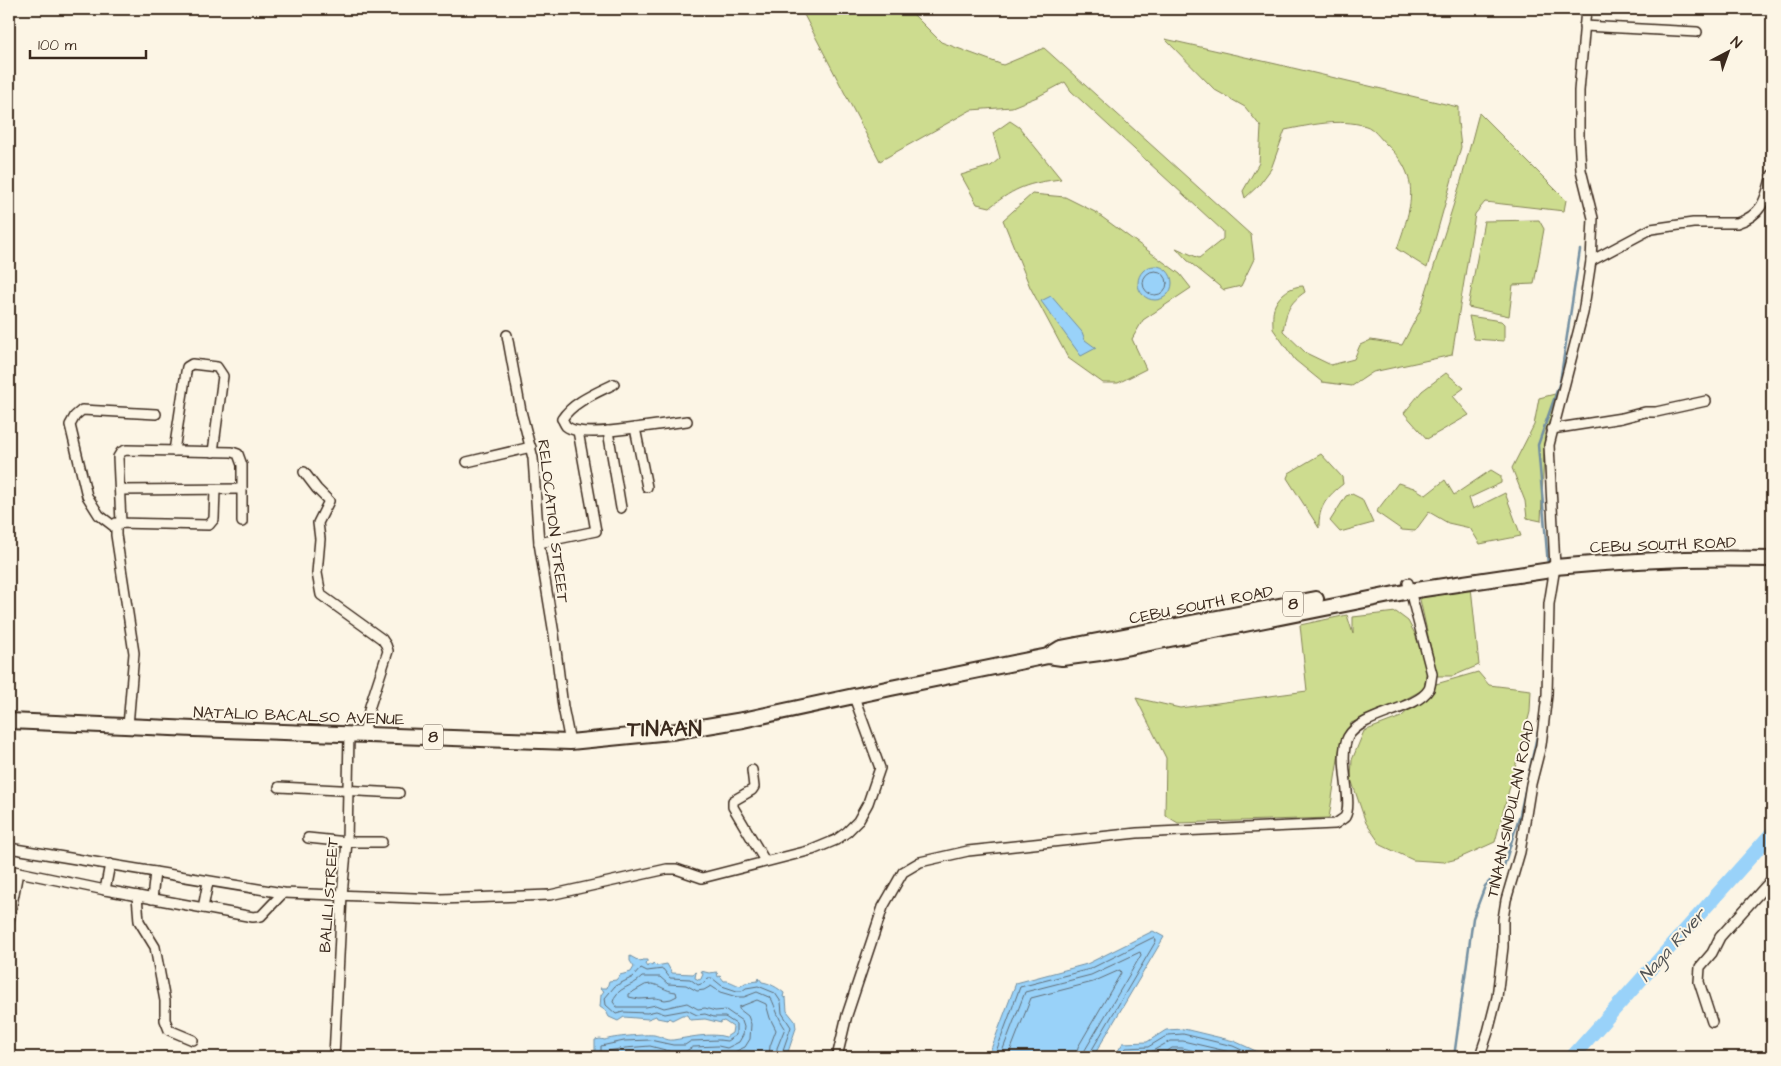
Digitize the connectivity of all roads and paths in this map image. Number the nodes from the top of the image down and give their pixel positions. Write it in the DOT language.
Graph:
graph roads {
  1 [pos="1586,9"];
  2 [pos="1584,26"];
  3 [pos="1697,32"];
  4 [pos="1772,175"];
  5 [pos="1591,262"];
  6 [pos="507,335"];
  7 [pos="614,384"];
  8 [pos="1706,401"];
  9 [pos="156,414"];
  10 [pos="687,421"];
  11 [pos="635,428"];
  12 [pos="1552,429"];
  13 [pos="578,431"];
  14 [pos="608,431"];
  15 [pos="531,447"];
  16 [pos="174,451"];
  17 [pos="213,452"];
  18 [pos="467,462"];
  19 [pos="304,472"];
  20 [pos="647,487"];
  21 [pos="242,489"];
  22 [pos="120,490"];
  23 [pos="215,490"];
  24 [pos="621,508"];
  25 [pos="242,522"];
  26 [pos="118,525"];
  27 [pos="539,543"];
  28 [pos="1772,559"];
  29 [pos="1548,567"];
  30 [pos="1409,587"];
  31 [pos="854,697"];
  32 [pos="9,721"];
  33 [pos="128,726"];
  34 [pos="349,734"];
  35 [pos="364,734"];
  36 [pos="570,742"];
  37 [pos="752,770"];
  38 [pos="279,787"];
  39 [pos="347,792"];
  40 [pos="399,793"];
  41 [pos="308,838"];
  42 [pos="347,842"];
  43 [pos="382,842"];
  44 [pos="9,848"];
  45 [pos="765,861"];
  46 [pos="110,864"];
  47 [pos="9,870"];
  48 [pos="18,872"];
  49 [pos="155,872"];
  50 [pos="1772,879"];
  51 [pos="208,882"];
  52 [pos="105,890"];
  53 [pos="283,894"];
  54 [pos="342,895"];
  55 [pos="137,896"];
  56 [pos="152,899"];
  57 [pos="203,908"];
  58 [pos="9,921"];
  59 [pos="1712,1022"];
  60 [pos="193,1040"];
  61 [pos="1482,1050"];
  62 [pos="334,1057"];
  63 [pos="837,1057"];
  1 -- 2 [label="street, TINAAN-SINDULAN ROAD"];
  2 -- 3 [label="street"];
  2 -- 5 [label="street, TINAAN-SINDULAN ROAD"];
  4 -- 5 [label="street"];
  5 -- 12 [label="street, TINAAN-SINDULAN ROAD"];
  6 -- 15 [label="street, RELOCATION STREET"];
  7 -- 13 [label="street"];
  8 -- 12 [label="street"];
  9 -- 26 [label="street"];
  10 -- 11 [label="street"];
  11 -- 14 [label="street"];
  11 -- 20 [label="street"];
  12 -- 29 [label="street, TINAAN-SINDULAN ROAD"];
  13 -- 14 [label="street"];
  13 -- 27 [label="street"];
  14 -- 24 [label="street"];
  15 -- 18 [label="street"];
  15 -- 27 [label="street, RELOCATION STREET"];
  16 -- 17 [label="street"];
  16 -- 17 [label="street"];
  16 -- 22 [label="street"];
  17 -- 21 [label="street"];
  19 -- 35 [label="street"];
  21 -- 23 [label="street"];
  21 -- 25 [label="street"];
  22 -- 23 [label="street"];
  22 -- 26 [label="street"];
  23 -- 26 [label="street"];
  26 -- 33 [label="street"];
  27 -- 36 [label="street, RELOCATION STREET"];
  28 -- 29 [label="highway, CEBU SOUTH ROAD / 8"];
  29 -- 30 [label="highway, CEBU SOUTH ROAD / 8"];
  29 -- 61 [label="street, TINAAN-SINDULAN ROAD"];
  30 -- 31 [label="highway, CEBU SOUTH ROAD / 8"];
  30 -- 63 [label="street"];
  31 -- 36 [label="highway, NATALIO BACALSO AVENUE / 8"];
  31 -- 45 [label="street"];
  32 -- 33 [label="highway, NATALIO BACALSO AVENUE / 8"];
  33 -- 34 [label="highway, NATALIO BACALSO AVENUE / 8"];
  34 -- 35 [label="highway, NATALIO BACALSO AVENUE / 8"];
  34 -- 39 [label="street, BALILI STREET"];
  35 -- 36 [label="highway, NATALIO BACALSO AVENUE / 8"];
  37 -- 45 [label="street"];
  38 -- 39 [label="street"];
  39 -- 40 [label="street"];
  39 -- 42 [label="street, BALILI STREET"];
  41 -- 42 [label="street"];
  42 -- 43 [label="street"];
  42 -- 54 [label="street, BALILI STREET"];
  44 -- 46 [label="street"];
  45 -- 54 [label="street"];
  46 -- 49 [label="street"];
  46 -- 52 [label="street"];
  47 -- 48 [label="street"];
  48 -- 52 [label="street"];
  48 -- 58 [label="street"];
  49 -- 51 [label="street"];
  49 -- 56 [label="street"];
  50 -- 59 [label="street"];
  51 -- 53 [label="street"];
  51 -- 57 [label="street"];
  52 -- 55 [label="street"];
  53 -- 54 [label="street"];
  53 -- 57 [label="street"];
  54 -- 62 [label="street, BALILI STREET"];
  55 -- 56 [label="street"];
  55 -- 60 [label="street"];
  56 -- 57 [label="street"];
}
